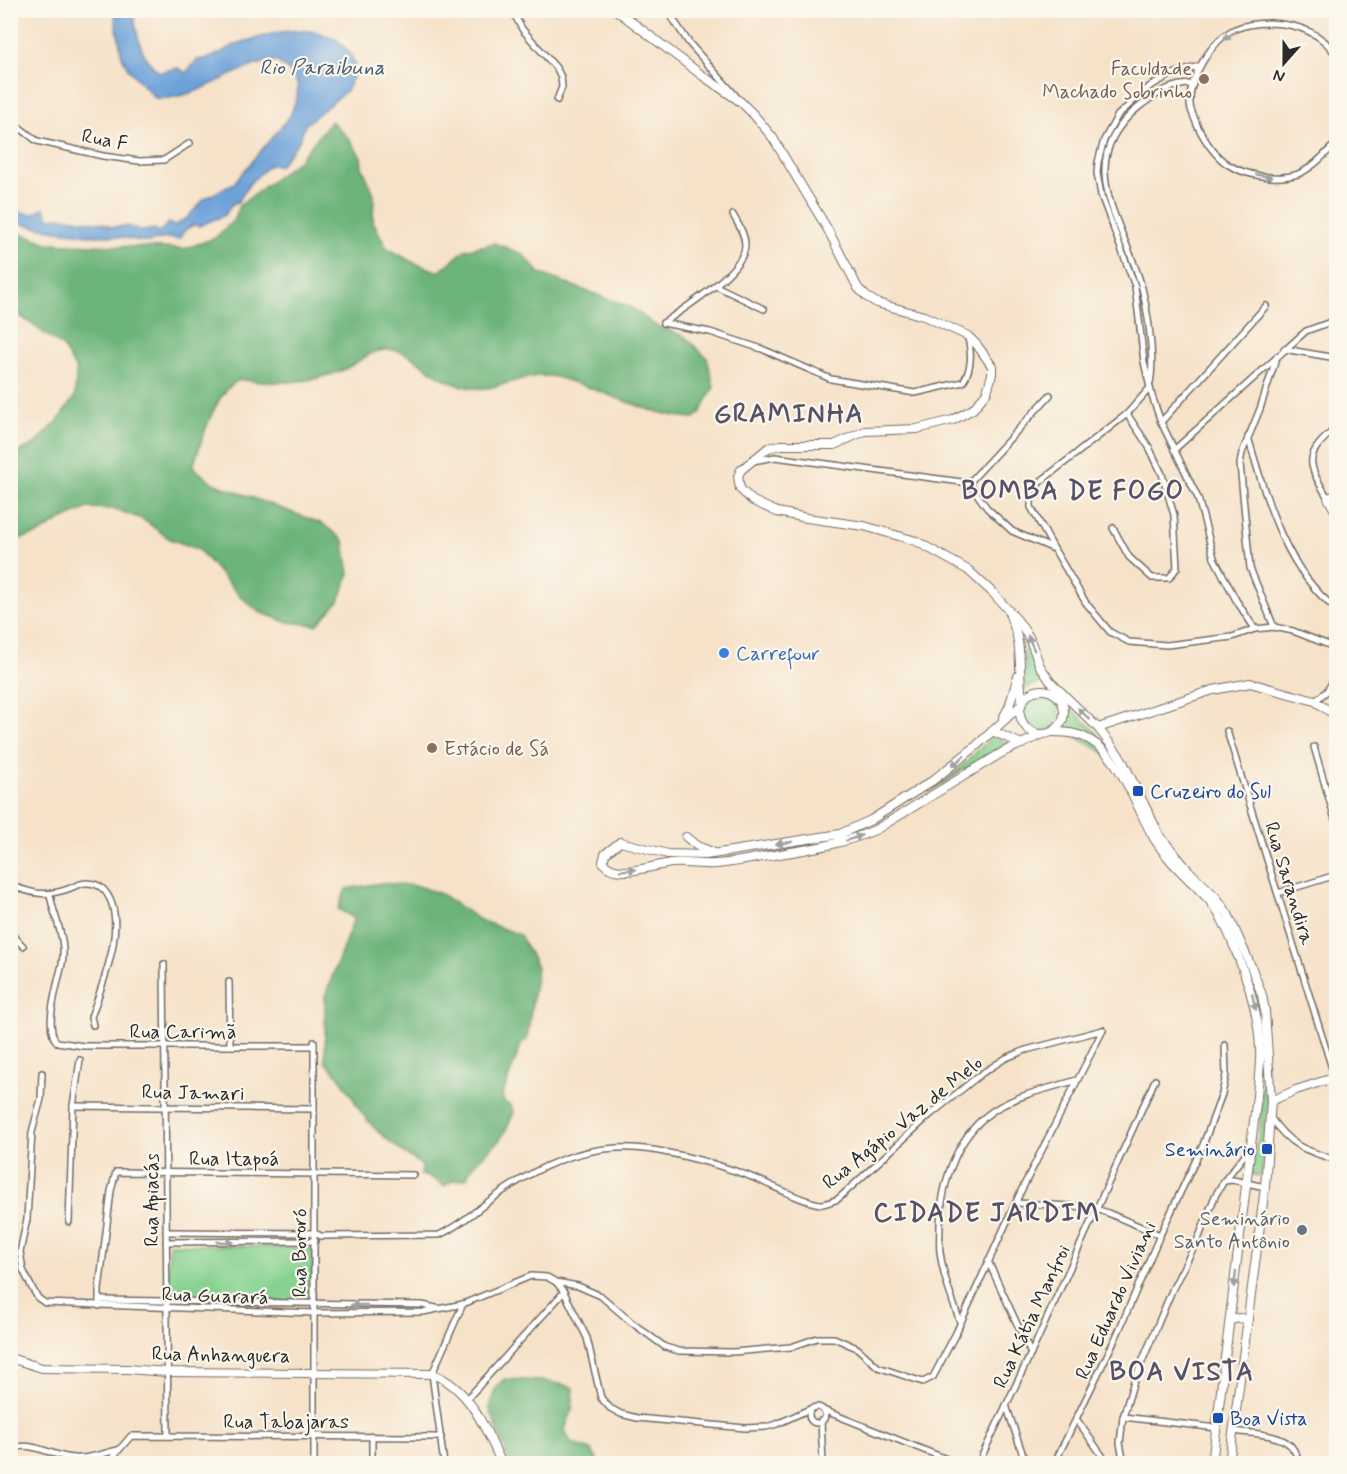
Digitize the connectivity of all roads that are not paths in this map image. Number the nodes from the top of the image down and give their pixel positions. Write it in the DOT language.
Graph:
graph roads {
  1 [pos="512,10"];
  2 [pos="616,10"];
  3 [pos="667,10"];
  4 [pos="1336,55"];
  5 [pos="1199,66"];
  6 [pos="1193,84"];
  7 [pos="558,100"];
  8 [pos="741,102"];
  9 [pos="10,116"];
  10 [pos="190,143"];
  11 [pos="1336,143"];
  12 [pos="734,215"];
  13 [pos="716,286"];
  14 [pos="1266,306"];
  15 [pos="764,309"];
  16 [pos="1336,320"];
  17 [pos="968,336"];
  18 [pos="1284,349"];
  19 [pos="1277,356"];
  20 [pos="1336,358"];
  21 [pos="1149,387"];
  22 [pos="1050,395"];
  23 [pos="1127,414"];
  24 [pos="1161,422"];
  25 [pos="1336,428"];
  26 [pos="1248,436"];
  27 [pos="1174,450"];
  28 [pos="749,462"];
  29 [pos="969,483"];
  30 [pos="1332,497"];
  31 [pos="1336,512"];
  32 [pos="1113,528"];
  33 [pos="1054,549"];
  34 [pos="1006,609"];
  35 [pos="1336,609"];
  36 [pos="1274,627"];
  37 [pos="1255,629"];
  38 [pos="1336,650"];
  39 [pos="1021,662"];
  40 [pos="1336,677"];
  41 [pos="1050,681"];
  42 [pos="1057,697"];
  43 [pos="1070,701"];
  44 [pos="1315,701"];
  45 [pos="1022,703"];
  46 [pos="1336,716"];
  47 [pos="1001,722"];
  48 [pos="1098,728"];
  49 [pos="992,731"];
  50 [pos="1227,731"];
  51 [pos="1052,732"];
  52 [pos="1041,735"];
  53 [pos="1031,740"];
  54 [pos="1094,743"];
  55 [pos="1022,744"];
  56 [pos="1314,747"];
  57 [pos="1336,823"];
  58 [pos="686,837"];
  59 [pos="725,852"];
  60 [pos="677,854"];
  61 [pos="672,863"];
  62 [pos="1336,875"];
  63 [pos="10,885"];
  64 [pos="1278,893"];
  65 [pos="50,895"];
  66 [pos="10,932"];
  67 [pos="23,945"];
  68 [pos="164,964"];
  69 [pos="229,982"];
  70 [pos="93,1025"];
  71 [pos="314,1044"];
  72 [pos="1225,1045"];
  73 [pos="165,1046"];
  74 [pos="230,1046"];
  75 [pos="80,1060"];
  76 [pos="42,1074"];
  77 [pos="1336,1077"];
  78 [pos="1077,1080"];
  79 [pos="1155,1080"];
  80 [pos="1272,1085"];
  81 [pos="1296,1090"];
  82 [pos="1271,1101"];
  83 [pos="73,1106"];
  84 [pos="165,1107"];
  85 [pos="314,1108"];
  86 [pos="1270,1116"];
  87 [pos="1252,1147"];
  88 [pos="1336,1160"];
  89 [pos="166,1172"];
  90 [pos="314,1173"];
  91 [pos="414,1174"];
  92 [pos="1224,1181"];
  93 [pos="1248,1185"];
  94 [pos="1265,1187"];
  95 [pos="1016,1203"];
  96 [pos="1097,1210"];
  97 [pos="69,1222"];
  98 [pos="166,1232"];
  99 [pos="314,1233"];
  100 [pos="1160,1235"];
  101 [pos="321,1236"];
  102 [pos="314,1241"];
  103 [pos="166,1242"];
  104 [pos="988,1261"];
  105 [pos="556,1282"];
  106 [pos="564,1292"];
  107 [pos="167,1301"];
  108 [pos="213,1302"];
  109 [pos="97,1303"];
  110 [pos="463,1304"];
  111 [pos="314,1305"];
  112 [pos="391,1305"];
  113 [pos="167,1309"];
  114 [pos="438,1309"];
  115 [pos="213,1310"];
  116 [pos="391,1312"];
  117 [pos="314,1313"];
  118 [pos="1230,1320"];
  119 [pos="1248,1320"];
  120 [pos="960,1322"];
  121 [pos="1031,1354"];
  122 [pos="10,1358"];
  123 [pos="167,1372"];
  124 [pos="314,1372"];
  125 [pos="432,1374"];
  126 [pos="468,1398"];
  127 [pos="1006,1406"];
  128 [pos="812,1408"];
  129 [pos="794,1415"];
  130 [pos="823,1416"];
  131 [pos="1123,1417"];
  132 [pos="810,1419"];
  133 [pos="1077,1420"];
  134 [pos="1217,1428"];
  135 [pos="1234,1431"];
  136 [pos="168,1436"];
  137 [pos="314,1436"];
  138 [pos="372,1436"];
  139 [pos="441,1437"];
  140 [pos="10,1449"];
  141 [pos="119,1450"];
  142 [pos="1102,1456"];
  143 [pos="107,1464"];
  144 [pos="314,1464"];
  145 [pos="372,1464"];
  146 [pos="444,1464"];
  147 [pos="502,1464"];
  148 [pos="823,1464"];
  149 [pos="959,1464"];
  150 [pos="976,1464"];
  151 [pos="1026,1464"];
  152 [pos="1054,1464"];
  153 [pos="1097,1464"];
  154 [pos="1108,1464"];
  155 [pos="1124,1464"];
  156 [pos="1212,1464"];
  157 [pos="1229,1464"];
  158 [pos="1301,1464"];
  1 -- 7 [label="street"];
  2 -- 8 [label="street"];
  3 -- 8 [label="street"];
  4 -- 5 [label="street, one-way"];
  5 -- 6 [label="street"];
  5 -- 21 [label="street"];
  6 -- 11 [label="street, one-way"];
  6 -- 21 [label="street"];
  8 -- 17 [label="street"];
  9 -- 10 [label="street, Rua F"];
  12 -- 13 [label="street"];
  13 -- 15 [label="street"];
  13 -- 17 [label="street"];
  14 -- 24 [label="street"];
  16 -- 18 [label="street"];
  17 -- 28 [label="street"];
  18 -- 19 [label="street"];
  18 -- 20 [label="street"];
  19 -- 26 [label="street"];
  19 -- 27 [label="street"];
  21 -- 23 [label="street"];
  21 -- 24 [label="street"];
  22 -- 29 [label="street"];
  23 -- 32 [label="street"];
  23 -- 33 [label="street"];
  24 -- 27 [label="street"];
  25 -- 30 [label="street"];
  26 -- 35 [label="street"];
  26 -- 36 [label="street"];
  27 -- 37 [label="street"];
  28 -- 29 [label="street"];
  28 -- 34 [label="street"];
  29 -- 33 [label="street"];
  30 -- 31 [label="street"];
  33 -- 37 [label="street"];
  34 -- 39 [label="street"];
  41 -- 34 [label="street, one-way"];
  36 -- 37 [label="street"];
  36 -- 38 [label="street"];
  39 -- 45 [label="street"];
  39 -- 47 [label="street"];
  40 -- 44 [label="street"];
  41 -- 42 [label="street"];
  41 -- 43 [label="street"];
  42 -- 43 [label="street"];
  42 -- 45 [label="street"];
  42 -- 51 [label="street"];
  48 -- 43 [label="street, one-way"];
  44 -- 46 [label="street"];
  44 -- 48 [label="street"];
  45 -- 47 [label="street"];
  45 -- 52 [label="street"];
  47 -- 49 [label="street"];
  48 -- 80 [label="street"];
  49 -- 55 [label="street"];
  49 -- 59 [label="street, one-way"];
  50 -- 64 [label="street, Rua Sarandira"];
  51 -- 52 [label="street"];
  51 -- 54 [label="street"];
  52 -- 53 [label="street"];
  53 -- 54 [label="street"];
  53 -- 55 [label="street"];
  54 -- 87 [label="street, one-way"];
  61 -- 55 [label="street, one-way"];
  56 -- 57 [label="street"];
  58 -- 59 [label="street"];
  59 -- 60 [label="street"];
  60 -- 61 [label="street"];
  60 -- 61 [label="street, one-way"];
  62 -- 64 [label="street"];
  63 -- 65 [label="street"];
  64 -- 77 [label="street, Rua Sarandira"];
  65 -- 70 [label="street"];
  65 -- 73 [label="street, Rua Carimã"];
  66 -- 67 [label="street"];
  68 -- 73 [label="street, Rua Apiacás"];
  69 -- 74 [label="street"];
  71 -- 74 [label="street, Rua Carimã"];
  71 -- 85 [label="street, Rua Bororó"];
  72 -- 100 [label="street, Rua Eduardo Viviani"];
  73 -- 74 [label="street, Rua Carimã"];
  73 -- 84 [label="street, Rua Apiacás"];
  75 -- 83 [label="street"];
  76 -- 109 [label="street"];
  77 -- 81 [label="street"];
  78 -- 95 [label="street"];
  78 -- 101 [label="street, Rua Agápio Vaz de Melo"];
  78 -- 120 [label="street"];
  79 -- 96 [label="street, Rua Kátia Manfroi"];
  80 -- 81 [label="street"];
  80 -- 82 [label="street"];
  81 -- 82 [label="street"];
  82 -- 86 [label="street"];
  83 -- 84 [label="street, Rua Jamari"];
  83 -- 97 [label="street"];
  84 -- 85 [label="street, Rua Jamari"];
  84 -- 89 [label="street, Rua Apiacás"];
  85 -- 90 [label="street, Rua Bororó"];
  86 -- 88 [label="street"];
  86 -- 94 [label="street"];
  87 -- 92 [label="street"];
  87 -- 93 [label="street"];
  89 -- 90 [label="street, Rua Itapoá"];
  89 -- 98 [label="street, Rua Apiacás"];
  89 -- 109 [label="street, Rua Itapoá"];
  90 -- 91 [label="street, Rua Itapoá"];
  90 -- 99 [label="street, Rua Bororó"];
  92 -- 93 [label="street"];
  92 -- 131 [label="street"];
  93 -- 94 [label="street"];
  93 -- 118 [label="street, one-way"];
  94 -- 119 [label="street"];
  95 -- 96 [label="street"];
  95 -- 104 [label="street"];
  96 -- 100 [label="street"];
  96 -- 121 [label="street, Rua Kátia Manfroi"];
  98 -- 99 [label="street"];
  98 -- 103 [label="street, Rua Apiacás"];
  99 -- 101 [label="street"];
  99 -- 102 [label="street, Rua Bororó"];
  100 -- 133 [label="street, Rua Eduardo Viviani"];
  101 -- 102 [label="street"];
  103 -- 102 [label="street, one-way"];
  102 -- 111 [label="street, Rua Bororó"];
  103 -- 107 [label="street, Rua Apiacás"];
  104 -- 120 [label="street"];
  104 -- 121 [label="street"];
  105 -- 106 [label="street"];
  105 -- 110 [label="street, Rua Guarará"];
  105 -- 120 [label="street, Rua Guarará"];
  106 -- 126 [label="street"];
  106 -- 129 [label="street"];
  107 -- 108 [label="street, Rua Guarará"];
  107 -- 109 [label="street, Rua Guarará"];
  107 -- 113 [label="street, Rua Apiacás"];
  108 -- 111 [label="street, Rua Guarará"];
  108 -- 115 [label="street"];
  109 -- 113 [label="street, Rua Guarará"];
  110 -- 114 [label="street, Rua Guarará"];
  110 -- 125 [label="street"];
  112 -- 111 [label="street, Rua Guarará, one-way"];
  111 -- 117 [label="street, Rua Bororó"];
  112 -- 114 [label="street, Rua Guarará"];
  112 -- 116 [label="street"];
  113 -- 115 [label="street, Rua Guarará"];
  113 -- 123 [label="street, Rua Apiacás"];
  114 -- 116 [label="street, Rua Guarará"];
  115 -- 117 [label="street, Rua Guarará"];
  116 -- 117 [label="street, Rua Guarará"];
  117 -- 124 [label="street, Rua Bororó"];
  118 -- 119 [label="street"];
  118 -- 134 [label="street"];
  119 -- 135 [label="street"];
  121 -- 127 [label="street, Rua Kátia Manfroi"];
  122 -- 123 [label="street, Rua Anhanguera"];
  123 -- 124 [label="street, Rua Anhanguera"];
  123 -- 136 [label="street, Rua Apiacás"];
  124 -- 125 [label="street, Rua Anhanguera"];
  124 -- 137 [label="street, Rua Bororó"];
  125 -- 126 [label="street"];
  125 -- 139 [label="street"];
  126 -- 147 [label="street"];
  127 -- 150 [label="street, Rua Kátia Manfroi"];
  127 -- 151 [label="street"];
  128 -- 129 [label="street"];
  128 -- 130 [label="street"];
  128 -- 132 [label="street"];
  129 -- 132 [label="street"];
  130 -- 132 [label="street"];
  130 -- 148 [label="street"];
  130 -- 149 [label="street"];
  131 -- 134 [label="street"];
  131 -- 155 [label="street"];
  133 -- 142 [label="street"];
  133 -- 152 [label="street, Rua Eduardo Viviani"];
  134 -- 156 [label="street"];
  135 -- 157 [label="street"];
  135 -- 158 [label="street"];
  136 -- 137 [label="street, Rua Tabajaras"];
  136 -- 141 [label="street, Rua Tabajaras"];
  137 -- 138 [label="street, Rua Tabajaras"];
  137 -- 144 [label="street, Rua Bororó"];
  138 -- 139 [label="street, Rua Tabajaras"];
  138 -- 145 [label="street"];
  139 -- 146 [label="street"];
  140 -- 141 [label="street"];
  141 -- 143 [label="street"];
  142 -- 153 [label="street"];
  142 -- 154 [label="street"];
}
